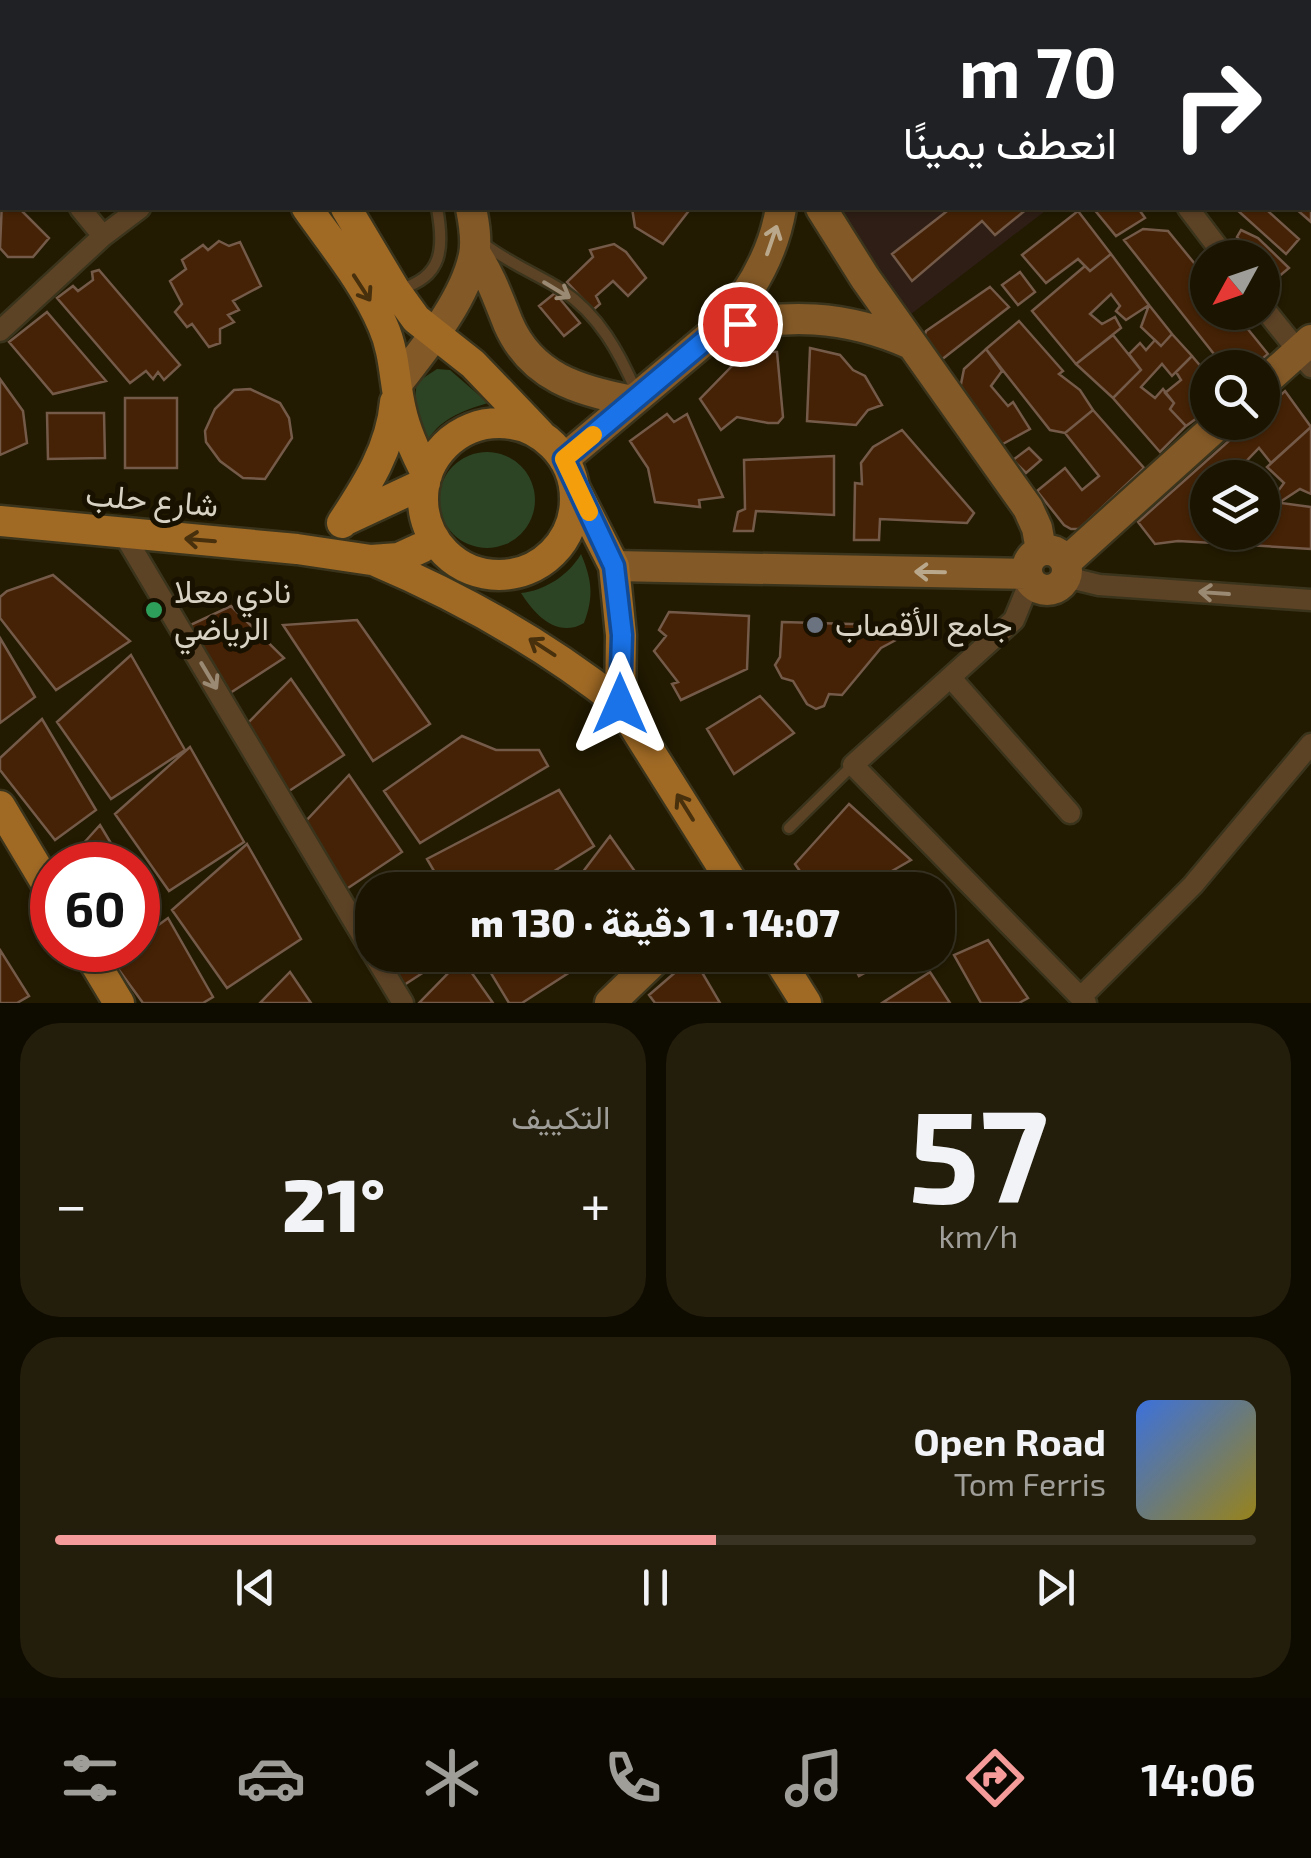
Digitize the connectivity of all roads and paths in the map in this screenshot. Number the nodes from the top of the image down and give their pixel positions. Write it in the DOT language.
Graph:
graph roads {
  1 [pos="82,210"];
  2 [pos="137,210"];
  3 [pos="308,210"];
  4 [pos="347,210"];
  5 [pos="438,210"];
  6 [pos="780,210"];
  7 [pos="823,210"];
  8 [pos="1190,210"];
  9 [pos="474,233"];
  10 [pos="103,236"];
  11 [pos="1212,240"];
  12 [pos="395,290"];
  13 [pos="1280,325"];
  14 [pos="0,331"];
  15 [pos="716,331"];
  16 [pos="434,334"];
  17 [pos="914,345"];
  18 [pos="1306,353"];
  19 [pos="1280,371"];
  20 [pos="396,384"];
  21 [pos="636,399"];
  22 [pos="542,436"];
  23 [pos="1199,440"];
  24 [pos="569,472"];
  25 [pos="426,479"];
  26 [pos="342,523"];
  27 [pos="6,526"];
  28 [pos="123,532"];
  29 [pos="434,538"];
  30 [pos="297,549"];
  31 [pos="371,560"];
  32 [pos="614,566"];
  33 [pos="1046,569"];
  34 [pos="1311,600"];
  35 [pos="952,678"];
  36 [pos="620,704"];
  37 [pos="1311,744"];
  38 [pos="853,766"];
  39 [pos="0,806"];
  40 [pos="1070,813"];
  41 [pos="789,828"];
  42 [pos="30,856"];
  43 [pos="722,872"];
  44 [pos="355,924"];
  45 [pos="100,972"];
  46 [pos="384,972"];
  47 [pos="642,972"];
  48 [pos="787,972"];
  49 [pos="1083,1000"];
  50 [pos="119,1003"];
  51 [pos="403,1003"];
  52 [pos="610,1003"];
  53 [pos="806,1003"];
  1 -- 10 [label="street"];
  2 -- 10 [label="street"];
  3 -- 20 [label="main road, one-way"];
  4 -- 12 [label="main road"];
  5 -- 12 [label="lane"];
  15 -- 6 [label="main road, one-way"];
  7 -- 17 [label="main road"];
  8 -- 11 [label="street"];
  9 -- 16 [label="main road"];
  9 -- 21 [label="lane, one-way"];
  9 -- 21 [label="main road"];
  10 -- 14 [label="street"];
  12 -- 16 [label="main road"];
  13 -- 18 [label="street"];
  15 -- 17 [label="main road"];
  15 -- 21 [label="main road"];
  16 -- 20 [label="main road"];
  16 -- 22 [label="main road"];
  17 -- 33 [label="main road"];
  18 -- 19 [label="main road"];
  20 -- 25 [label="main road"];
  20 -- 26 [label="main road"];
  21 -- 24 [label="main road"];
  22 -- 24 [label="main road"];
  22 -- 25 [label="main road"];
  23 -- 33 [label="main road"];
  24 -- 29 [label="main road"];
  24 -- 32 [label="main road"];
  25 -- 26 [label="main road"];
  25 -- 29 [label="main road"];
  26 -- 30 [label="main road"];
  27 -- 28 [label="main road, شارع حلب"];
  30 -- 28 [label="main road, شارع حلب, one-way"];
  28 -- 44 [label="street, one-way"];
  29 -- 31 [label="main road, شارع حلب"];
  30 -- 31 [label="main road, شارع حلب"];
  36 -- 31 [label="main road, one-way"];
  33 -- 32 [label="main road, one-way"];
  32 -- 36 [label="main road"];
  34 -- 33 [label="street, one-way"];
  33 -- 35 [label="street"];
  35 -- 38 [label="street"];
  35 -- 40 [label="street"];
  43 -- 36 [label="main road, one-way"];
  37 -- 49 [label="street"];
  38 -- 41 [label="lane"];
  38 -- 49 [label="street"];
  39 -- 42 [label="main road"];
  45 -- 50 [label="main road"];
  46 -- 51 [label="street"];
  47 -- 52 [label="main road"];
  48 -- 53 [label="main road"];
}
